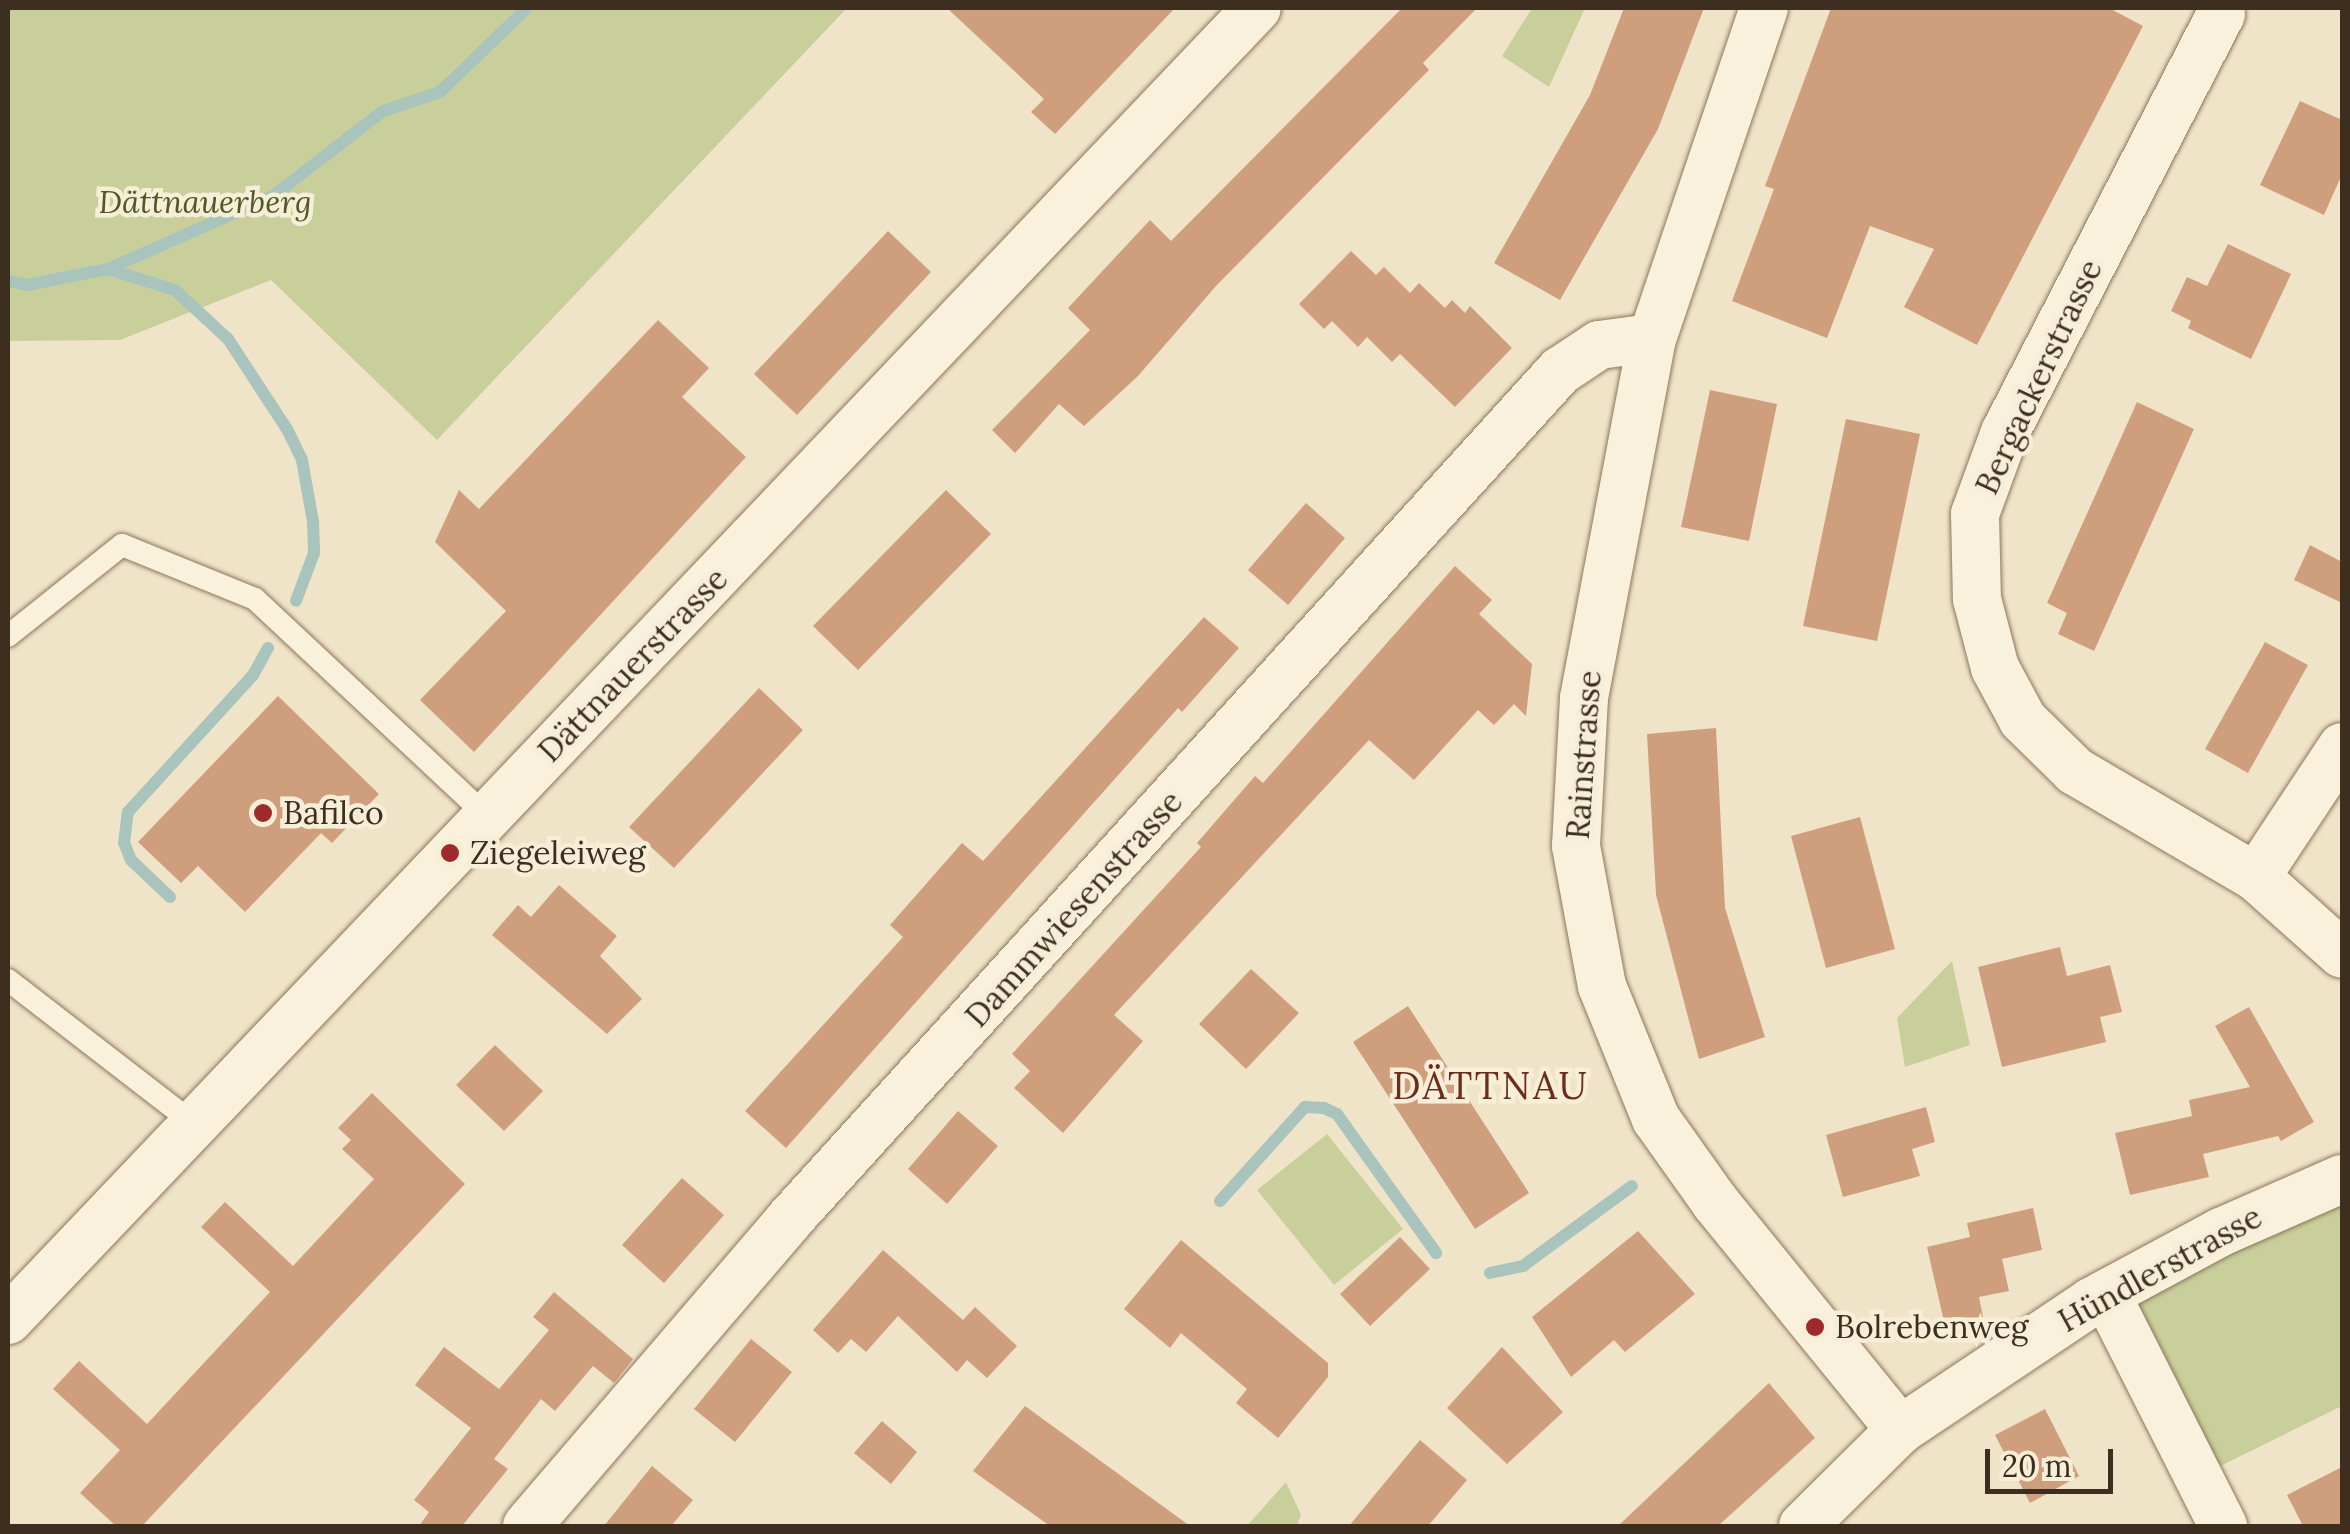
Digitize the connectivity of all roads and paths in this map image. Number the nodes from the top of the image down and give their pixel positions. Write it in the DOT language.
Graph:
graph roads {
  1 [pos="1257,8"];
  2 [pos="1764,8"];
  3 [pos="2221,14"];
  4 [pos="1652,338"];
  5 [pos="8,636"];
  6 [pos="2342,747"];
  7 [pos="486,814"];
  8 [pos="2256,876"];
  9 [pos="2342,954"];
  10 [pos="8,980"];
  11 [pos="193,1123"];
  12 [pos="2342,1179"];
  13 [pos="2106,1294"];
  14 [pos="8,1320"];
  15 [pos="1900,1430"];
  16 [pos="527,1526"];
  17 [pos="1803,1526"];
  18 [pos="2223,1526"];
  1 -- 7 [label="street, Dättnauerstrasse"];
  2 -- 4 [label="street, Rainstrasse"];
  3 -- 8 [label="street, Bergackerstrasse"];
  4 -- 15 [label="street, Rainstrasse"];
  4 -- 16 [label="street, Dammwiesenstrasse"];
  5 -- 7 [label="lane"];
  6 -- 8 [label="street"];
  7 -- 11 [label="street, Dättnauerstrasse"];
  8 -- 9 [label="street, Bergackerstrasse"];
  10 -- 11 [label="lane"];
  11 -- 14 [label="street, Dättnauerstrasse"];
  12 -- 13 [label="street, Hündlerstrasse"];
  13 -- 15 [label="street, Hündlerstrasse"];
  13 -- 18 [label="street"];
  15 -- 17 [label="street, Hündlerstrasse"];
}
